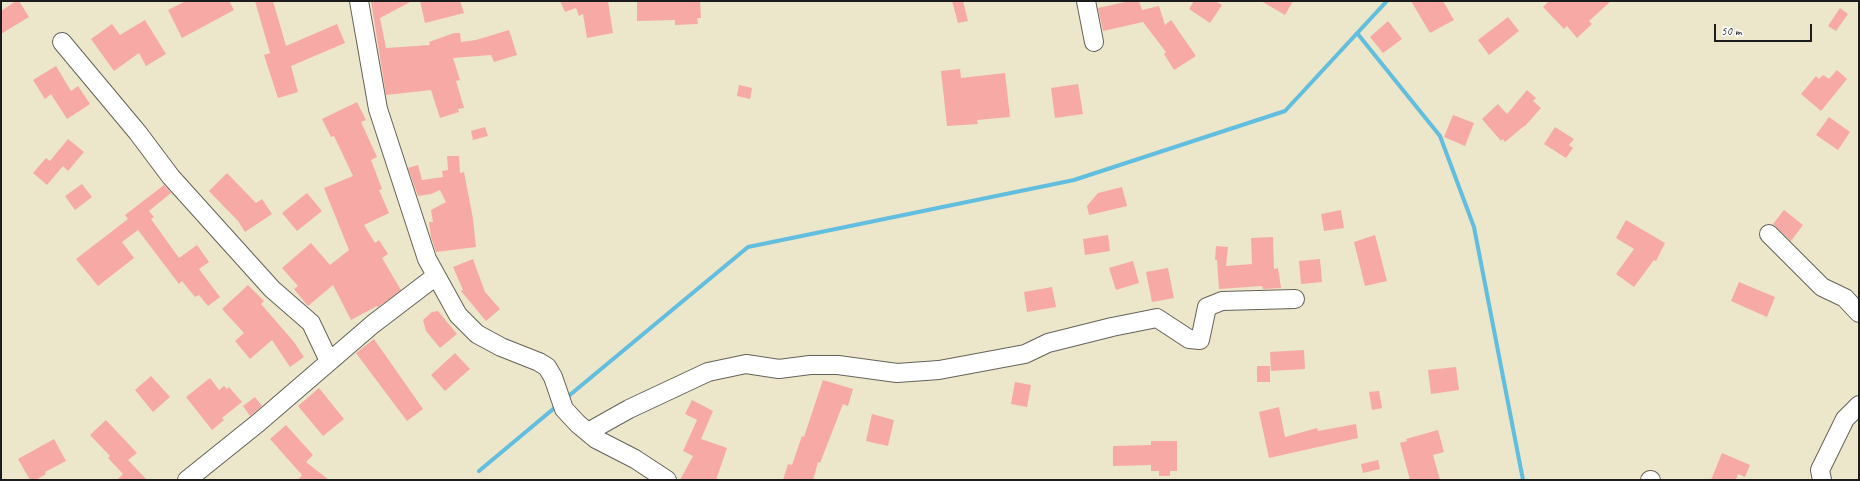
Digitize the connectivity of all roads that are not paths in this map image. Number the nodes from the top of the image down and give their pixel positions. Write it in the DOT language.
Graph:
graph roads {
  1 [pos="359,1"];
  2 [pos="1086,1"];
  3 [pos="62,42"];
  4 [pos="1094,42"];
  5 [pos="1769,234"];
  6 [pos="436,276"];
  7 [pos="1294,299"];
  8 [pos="1859,313"];
  9 [pos="329,361"];
  10 [pos="1859,405"];
  11 [pos="588,432"];
  12 [pos="187,480"];
  13 [pos="667,480"];
  14 [pos="1822,480"];
  1 -- 6 [label="street"];
  2 -- 4 [label="street"];
  3 -- 9 [label="street"];
  5 -- 8 [label="street"];
  6 -- 9 [label="street"];
  6 -- 11 [label="street"];
  7 -- 11 [label="street"];
  9 -- 12 [label="street"];
  10 -- 14 [label="street"];
  11 -- 13 [label="street"];
}
